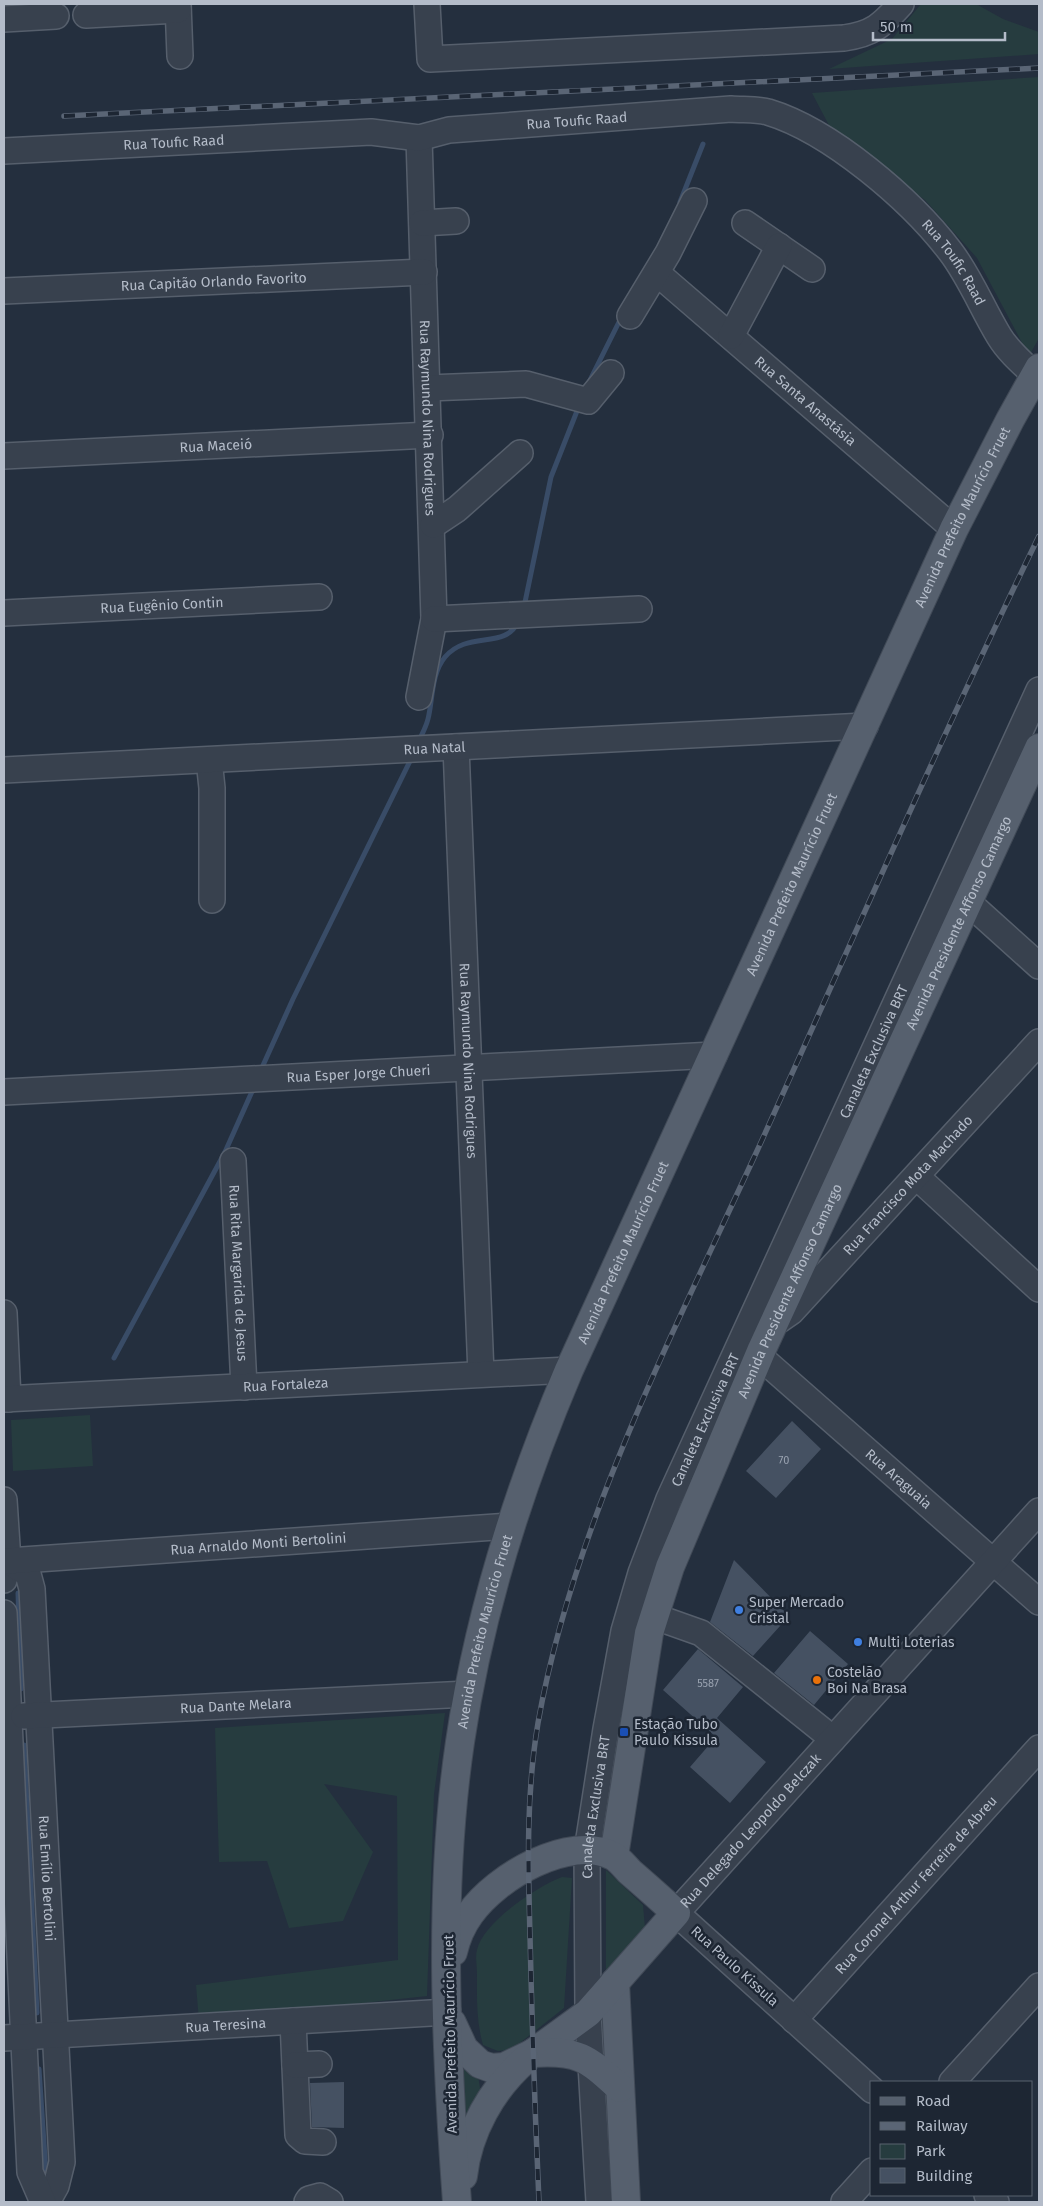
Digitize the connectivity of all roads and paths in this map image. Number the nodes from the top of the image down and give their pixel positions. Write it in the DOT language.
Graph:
graph roads {
  1 [pos="426,4"];
  2 [pos="901,4"];
  3 [pos="178,7"];
  4 [pos="86,15"];
  5 [pos="56,16"];
  6 [pos="4,19"];
  7 [pos="180,56"];
  8 [pos="419,138"];
  9 [pos="4,152"];
  10 [pos="694,201"];
  11 [pos="456,221"];
  12 [pos="422,223"];
  13 [pos="745,223"];
  14 [pos="779,246"];
  15 [pos="812,269"];
  16 [pos="424,272"];
  17 [pos="657,273"];
  18 [pos="4,291"];
  19 [pos="630,316"];
  20 [pos="730,336"];
  21 [pos="1037,371"];
  22 [pos="610,373"];
  23 [pos="428,388"];
  24 [pos="430,435"];
  25 [pos="520,453"];
  26 [pos="4,456"];
  27 [pos="433,525"];
  28 [pos="954,529"];
  29 [pos="319,597"];
  30 [pos="639,609"];
  31 [pos="4,612"];
  32 [pos="434,619"];
  33 [pos="1039,690"];
  34 [pos="419,697"];
  35 [pos="865,726"];
  36 [pos="445,748"];
  37 [pos="1039,748"];
  38 [pos="215,759"];
  39 [pos="4,770"];
  40 [pos="220,899"];
  41 [pos="969,903"];
  42 [pos="1039,966"];
  43 [pos="1039,1042"];
  44 [pos="714,1055"];
  45 [pos="468,1068"];
  46 [pos="4,1092"];
  47 [pos="233,1161"];
  48 [pos="917,1177"];
  49 [pos="1039,1289"];
  50 [pos="4,1313"];
  51 [pos="775,1323"];
  52 [pos="759,1356"];
  53 [pos="569,1370"];
  54 [pos="481,1374"];
  55 [pos="244,1387"];
  56 [pos="6,1399"];
  57 [pos="4,1500"];
  58 [pos="1039,1511"];
  59 [pos="510,1526"];
  60 [pos="994,1561"];
  61 [pos="6,1571"];
  62 [pos="1039,1602"];
  63 [pos="4,1613"];
  64 [pos="653,1616"];
  65 [pos="468,1694"];
  66 [pos="39,1715"];
  67 [pos="6,1717"];
  68 [pos="833,1739"];
  69 [pos="1039,1748"];
  70 [pos="587,1851"];
  71 [pos="614,1856"];
  72 [pos="10,1879"];
  73 [pos="676,1913"];
  74 [pos="448,1975"];
  75 [pos="615,1982"];
  76 [pos="1039,1986"];
  77 [pos="448,2012"];
  78 [pos="588,2013"];
  79 [pos="794,2020"];
  80 [pos="293,2021"];
  81 [pos="56,2035"];
  82 [pos="14,2037"];
  83 [pos="532,2053"];
  84 [pos="592,2062"];
  85 [pos="953,2081"];
  86 [pos="620,2088"];
  87 [pos="870,2088"];
  88 [pos="323,2142"];
  89 [pos="870,2173"];
  90 [pos="43,2202"];
  91 [pos="47,2202"];
  92 [pos="307,2202"];
  93 [pos="330,2202"];
  94 [pos="458,2202"];
  95 [pos="599,2202"];
  96 [pos="626,2202"];
  97 [pos="844,2202"];
  1 -- 2 [label="street"];
  3 -- 4 [label="street"];
  3 -- 7 [label="street"];
  5 -- 6 [label="street"];
  8 -- 9 [label="street, Rua Toufic Raad"];
  8 -- 12 [label="street, Rua Raymundo Nina Rodrigues"];
  8 -- 21 [label="street, Rua Toufic Raad"];
  10 -- 17 [label="street"];
  11 -- 12 [label="street"];
  12 -- 16 [label="street, Rua Raymundo Nina Rodrigues"];
  13 -- 14 [label="street"];
  14 -- 15 [label="street"];
  14 -- 20 [label="street"];
  16 -- 18 [label="street, Rua Capitão Orlando Favorito"];
  16 -- 23 [label="street, Rua Raymundo Nina Rodrigues"];
  17 -- 19 [label="street"];
  17 -- 20 [label="street, Rua Santa Anastásia"];
  20 -- 28 [label="street, Rua Santa Anastásia"];
  21 -- 28 [label="main road, Avenida Prefeito Maurício Fruet"];
  22 -- 23 [label="street"];
  23 -- 24 [label="street, Rua Raymundo Nina Rodrigues"];
  24 -- 26 [label="street, Rua Maceió"];
  24 -- 27 [label="street, Rua Raymundo Nina Rodrigues"];
  25 -- 27 [label="street"];
  27 -- 32 [label="street, Rua Raymundo Nina Rodrigues"];
  28 -- 35 [label="main road, Avenida Prefeito Maurício Fruet"];
  29 -- 31 [label="street, Rua Eugênio Contin"];
  30 -- 32 [label="street"];
  32 -- 34 [label="street, Rua Raymundo Nina Rodrigues"];
  33 -- 70 [label="street, Canaleta Exclusiva BRT"];
  35 -- 36 [label="street, Rua Natal"];
  35 -- 44 [label="main road, Avenida Prefeito Maurício Fruet"];
  36 -- 38 [label="street, Rua Natal"];
  36 -- 45 [label="street, Rua Raymundo Nina Rodrigues"];
  37 -- 41 [label="main road, Avenida Presidente Affonso Camargo"];
  38 -- 39 [label="street, Rua Natal"];
  38 -- 40 [label="street"];
  41 -- 42 [label="street"];
  41 -- 51 [label="main road, Avenida Presidente Affonso Camargo"];
  43 -- 48 [label="street, Rua Francisco Mota Machado"];
  44 -- 45 [label="street, Rua Esper Jorge Chueri"];
  44 -- 53 [label="main road, Avenida Prefeito Maurício Fruet"];
  45 -- 46 [label="street, Rua Esper Jorge Chueri"];
  45 -- 54 [label="street, Rua Raymundo Nina Rodrigues"];
  47 -- 55 [label="street, Rua Rita Margarida de Jesus"];
  48 -- 49 [label="street"];
  48 -- 51 [label="street, Rua Francisco Mota Machado"];
  50 -- 56 [label="street"];
  51 -- 52 [label="main road, Avenida Presidente Affonso Camargo"];
  52 -- 60 [label="street, Rua Araguaia"];
  52 -- 64 [label="main road, Avenida Presidente Affonso Camargo"];
  53 -- 54 [label="street, Rua Fortaleza"];
  53 -- 59 [label="main road, Avenida Prefeito Maurício Fruet"];
  54 -- 55 [label="street, Rua Fortaleza"];
  55 -- 56 [label="street, Rua Fortaleza"];
  57 -- 61 [label="street"];
  58 -- 60 [label="street, Rua Delegado Leopoldo Belczak"];
  59 -- 61 [label="street, Rua Arnaldo Monti Bertolini"];
  59 -- 65 [label="main road, Avenida Prefeito Maurício Fruet"];
  60 -- 62 [label="street, Rua Araguaia"];
  60 -- 68 [label="street, Rua Delegado Leopoldo Belczak"];
  61 -- 66 [label="street, Rua Emílio Bertolini"];
  63 -- 67 [label="street"];
  64 -- 68 [label="street"];
  64 -- 71 [label="main road, Avenida Presidente Affonso Camargo"];
  65 -- 66 [label="street, Rua Dante Melara"];
  65 -- 74 [label="main road, Avenida Prefeito Maurício Fruet"];
  66 -- 67 [label="street, Rua Dante Melara"];
  66 -- 81 [label="street, Rua Emílio Bertolini"];
  67 -- 72 [label="street"];
  68 -- 73 [label="street, Rua Delegado Leopoldo Belczak"];
  69 -- 79 [label="street, Rua Coronel Arthur Ferreira de Abreu"];
  70 -- 71 [label="main road"];
  70 -- 74 [label="main road"];
  70 -- 78 [label="street, Canaleta Exclusiva BRT"];
  71 -- 73 [label="main road, Rua Paulo Kissula"];
  72 -- 82 [label="street"];
  73 -- 75 [label="main road, Rua Delegado Leopoldo Belczak"];
  73 -- 79 [label="street, Rua Paulo Kissula"];
  74 -- 77 [label="main road, Avenida Prefeito Maurício Fruet"];
  75 -- 78 [label="main road, Rua Delegado Leopoldo Belczak"];
  75 -- 86 [label="main road"];
  76 -- 85 [label="street"];
  77 -- 80 [label="street, Rua Teresina"];
  77 -- 83 [label="main road, Rua Delegado Leopoldo Belczak"];
  77 -- 94 [label="main road, Avenida Prefeito Maurício Fruet"];
  78 -- 83 [label="main road, Rua Delegado Leopoldo Belczak"];
  78 -- 84 [label="street, Canaleta Exclusiva BRT"];
  79 -- 87 [label="street, Rua Paulo Kissula"];
  80 -- 81 [label="street, Rua Teresina"];
  80 -- 88 [label="street"];
  81 -- 82 [label="street, Rua Teresina"];
  81 -- 91 [label="street, Rua Emílio Bertolini"];
  82 -- 90 [label="street"];
  83 -- 84 [label="main road"];
  83 -- 94 [label="main road"];
  84 -- 86 [label="main road"];
  84 -- 95 [label="street, Canaleta Exclusiva BRT"];
  86 -- 96 [label="main road"];
  89 -- 97 [label="street"];
  92 -- 93 [label="street"];
}
